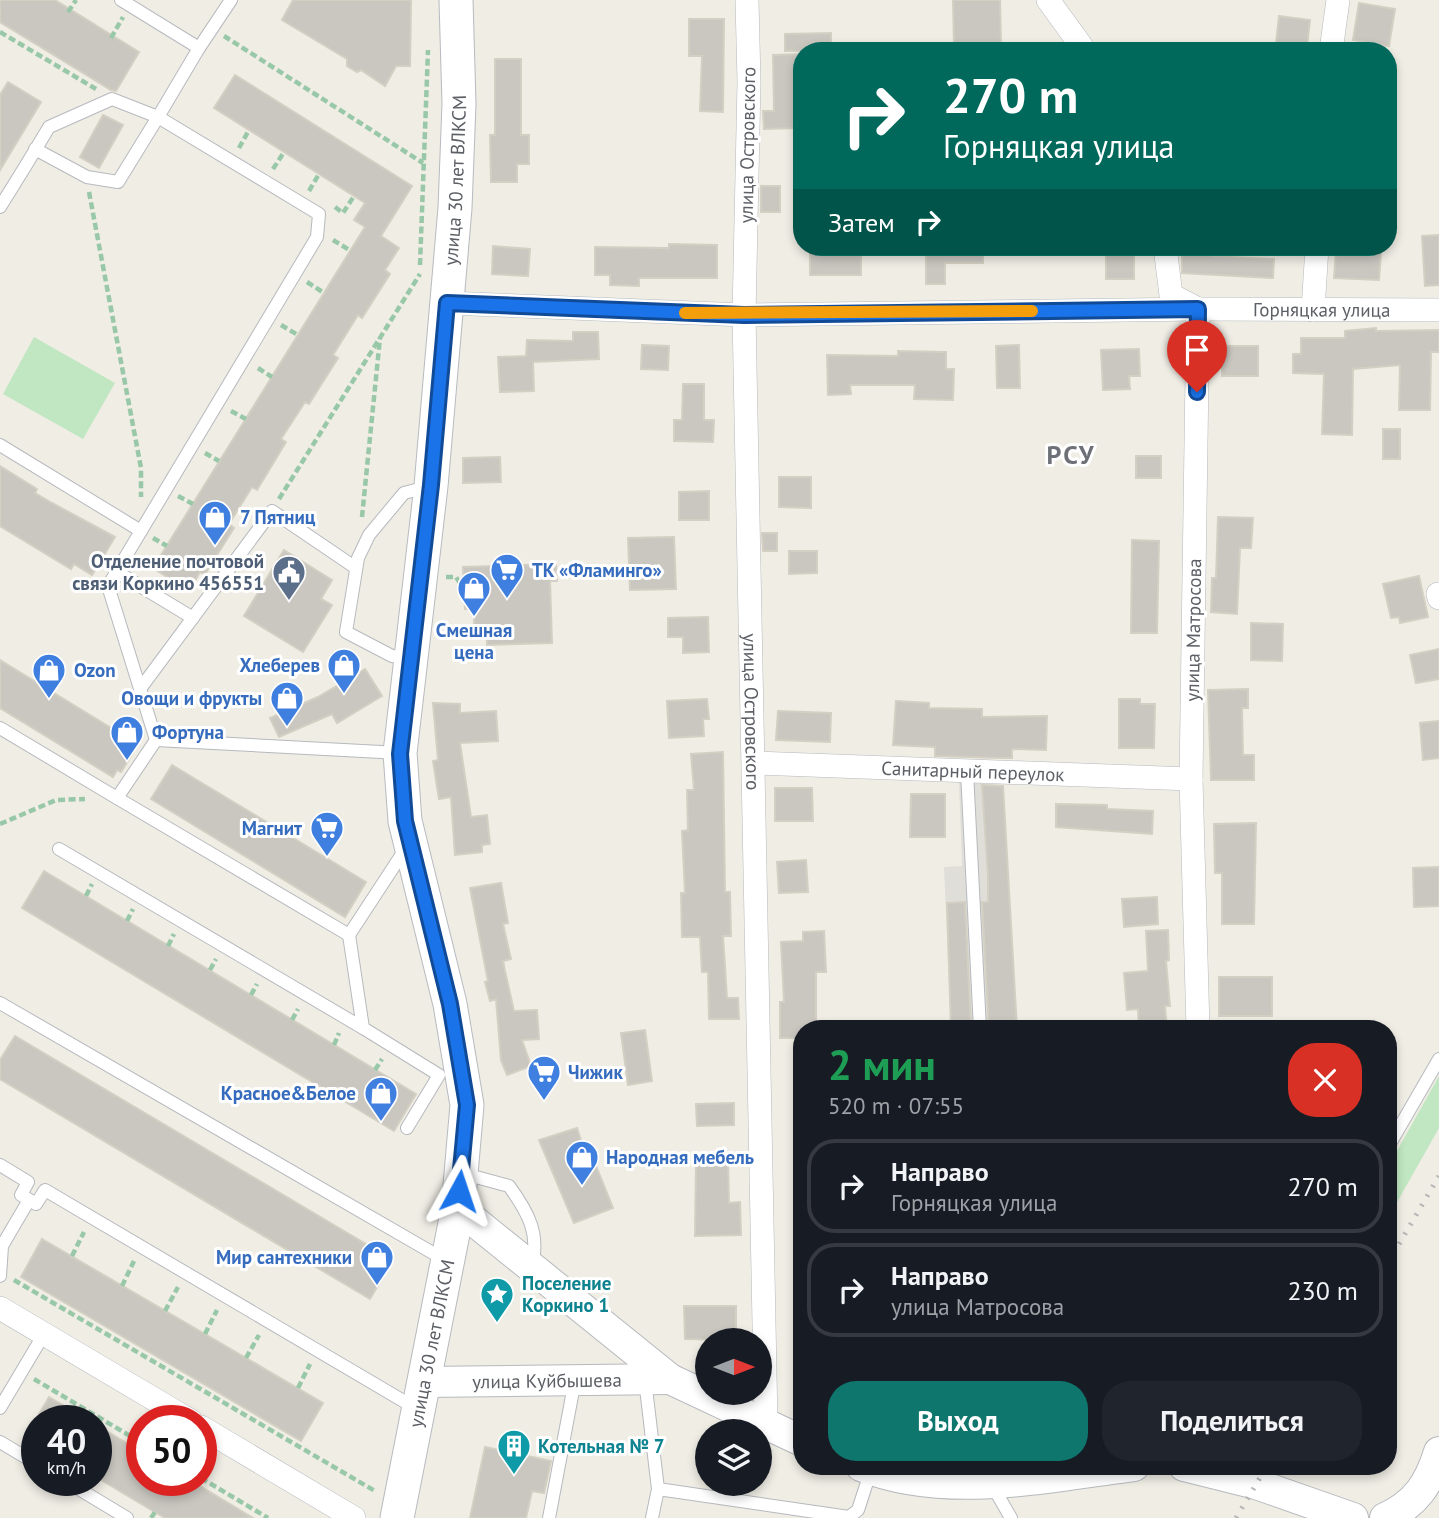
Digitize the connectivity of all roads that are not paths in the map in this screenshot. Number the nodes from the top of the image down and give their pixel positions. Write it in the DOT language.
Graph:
graph roads {
  1 [pos="121,0"];
  2 [pos="230,0"];
  3 [pos="456,0"];
  4 [pos="747,0"];
  5 [pos="1048,0"];
  6 [pos="1338,0"];
  7 [pos="1078,42"];
  8 [pos="1332,42"];
  9 [pos="198,48"];
  10 [pos="158,117"];
  11 [pos="35,149"];
  12 [pos="0,207"];
  13 [pos="1166,256"];
  14 [pos="1316,256"];
  15 [pos="447,303"];
  16 [pos="1198,309"];
  17 [pos="1313,310"];
  18 [pos="1439,310"];
  19 [pos="744,315"];
  20 [pos="0,445"];
  21 [pos="431,485"];
  22 [pos="141,531"];
  23 [pos="357,563"];
  24 [pos="117,572"];
  25 [pos="193,618"];
  26 [pos="411,658"];
  27 [pos="140,689"];
  28 [pos="0,728"];
  29 [pos="156,740"];
  30 [pos="400,754"];
  31 [pos="754,763"];
  32 [pos="967,772"];
  33 [pos="1191,779"];
  34 [pos="117,798"];
  35 [pos="410,842"];
  36 [pos="59,849"];
  37 [pos="349,935"];
  38 [pos="0,1003"];
  39 [pos="980,1020"];
  40 [pos="1198,1020"];
  41 [pos="363,1028"];
  42 [pos="1439,1059"];
  43 [pos="407,1128"];
  44 [pos="1397,1131"];
  45 [pos="0,1165"];
  46 [pos="461,1173"];
  47 [pos="29,1200"];
  48 [pos="458,1208"];
  49 [pos="448,1262"];
  50 [pos="531,1268"];
  51 [pos="1,1274"];
  52 [pos="0,1308"];
  53 [pos="44,1334"];
  54 [pos="575,1379"];
  55 [pos="657,1380"];
  56 [pos="423,1396"];
  57 [pos="164,1405"];
  58 [pos="0,1408"];
  59 [pos="754,1419"];
  60 [pos="766,1419"];
  61 [pos="772,1427"];
  62 [pos="217,1437"];
  63 [pos="793,1437"];
  64 [pos="0,1442"];
  65 [pos="21,1454"];
  66 [pos="1438,1455"];
  67 [pos="865,1475"];
  68 [pos="892,1475"];
  69 [pos="1038,1475"];
  70 [pos="1219,1475"];
  71 [pos="990,1482"];
  72 [pos="658,1489"];
  73 [pos="91,1496"];
  74 [pos="127,1518"];
  75 [pos="354,1518"];
  76 [pos="397,1518"];
  77 [pos="549,1518"];
  78 [pos="652,1518"];
  79 [pos="1011,1518"];
  80 [pos="1353,1518"];
  81 [pos="1385,1518"];
  1 -- 9 [label="lane"];
  2 -- 9 [label="lane"];
  3 -- 15 [label="main road, улица 30 лет ВЛКСМ"];
  4 -- 19 [label="street, улица Островского"];
  5 -- 7 [label="street"];
  6 -- 8 [label="street"];
  9 -- 10 [label="lane"];
  10 -- 11 [label="lane"];
  10 -- 11 [label="lane"];
  10 -- 22 [label="lane"];
  11 -- 12 [label="lane"];
  13 -- 16 [label="street"];
  14 -- 17 [label="street"];
  15 -- 19 [label="street, Горняцкая улица"];
  15 -- 21 [label="main road, улица 30 лет ВЛКСМ"];
  16 -- 17 [label="street, Горняцкая улица"];
  16 -- 19 [label="street, Горняцкая улица"];
  16 -- 33 [label="street, улица Матросова"];
  17 -- 18 [label="street, Горняцкая улица"];
  19 -- 31 [label="street, улица Островского"];
  20 -- 22 [label="lane"];
  21 -- 23 [label="lane"];
  21 -- 26 [label="main road, улица 30 лет ВЛКСМ"];
  22 -- 24 [label="lane"];
  23 -- 25 [label="lane"];
  23 -- 26 [label="lane"];
  24 -- 25 [label="lane"];
  24 -- 27 [label="lane"];
  25 -- 27 [label="lane"];
  26 -- 30 [label="main road, улица 30 лет ВЛКСМ"];
  27 -- 29 [label="lane"];
  28 -- 34 [label="lane"];
  29 -- 30 [label="lane"];
  29 -- 34 [label="lane"];
  30 -- 35 [label="main road, улица 30 лет ВЛКСМ"];
  31 -- 32 [label="street, Санитарный переулок"];
  31 -- 60 [label="street, улица Островского"];
  32 -- 33 [label="street, Санитарный переулок"];
  32 -- 39 [label="lane"];
  33 -- 40 [label="street, улица Матросова"];
  34 -- 37 [label="lane"];
  35 -- 37 [label="lane"];
  35 -- 46 [label="main road, улица 30 лет ВЛКСМ"];
  36 -- 41 [label="lane"];
  37 -- 41 [label="lane"];
  38 -- 49 [label="lane"];
  41 -- 43 [label="lane"];
  42 -- 44 [label="lane"];
  45 -- 47 [label="lane"];
  46 -- 48 [label="main road, улица 30 лет ВЛКСМ"];
  46 -- 50 [label="lane"];
  47 -- 51 [label="lane"];
  47 -- 56 [label="lane"];
  48 -- 49 [label="main road, улица 30 лет ВЛКСМ"];
  48 -- 50 [label="street, улица Куйбышева"];
  49 -- 56 [label="main road, улица 30 лет ВЛКСМ"];
  50 -- 55 [label="street, улица Куйбышева"];
  52 -- 53 [label="street"];
  53 -- 57 [label="street"];
  53 -- 58 [label="lane"];
  54 -- 55 [label="street, улица Куйбышева"];
  54 -- 56 [label="street, улица Куйбышева"];
  54 -- 77 [label="lane"];
  55 -- 59 [label="street, улица Куйбышева"];
  55 -- 72 [label="lane"];
  56 -- 76 [label="main road, улица 30 лет ВЛКСМ"];
  61 -- 63 [label="street, улица Куйбышева"];
  62 -- 75 [label="street"];
  64 -- 65 [label="lane"];
  66 -- 81 [label="street"];
  67 -- 72 [label="lane"];
  68 -- 71 [label="street"];
  69 -- 71 [label="street"];
  70 -- 80 [label="street"];
  71 -- 79 [label="lane"];
  72 -- 78 [label="lane"];
  73 -- 74 [label="lane"];
}
